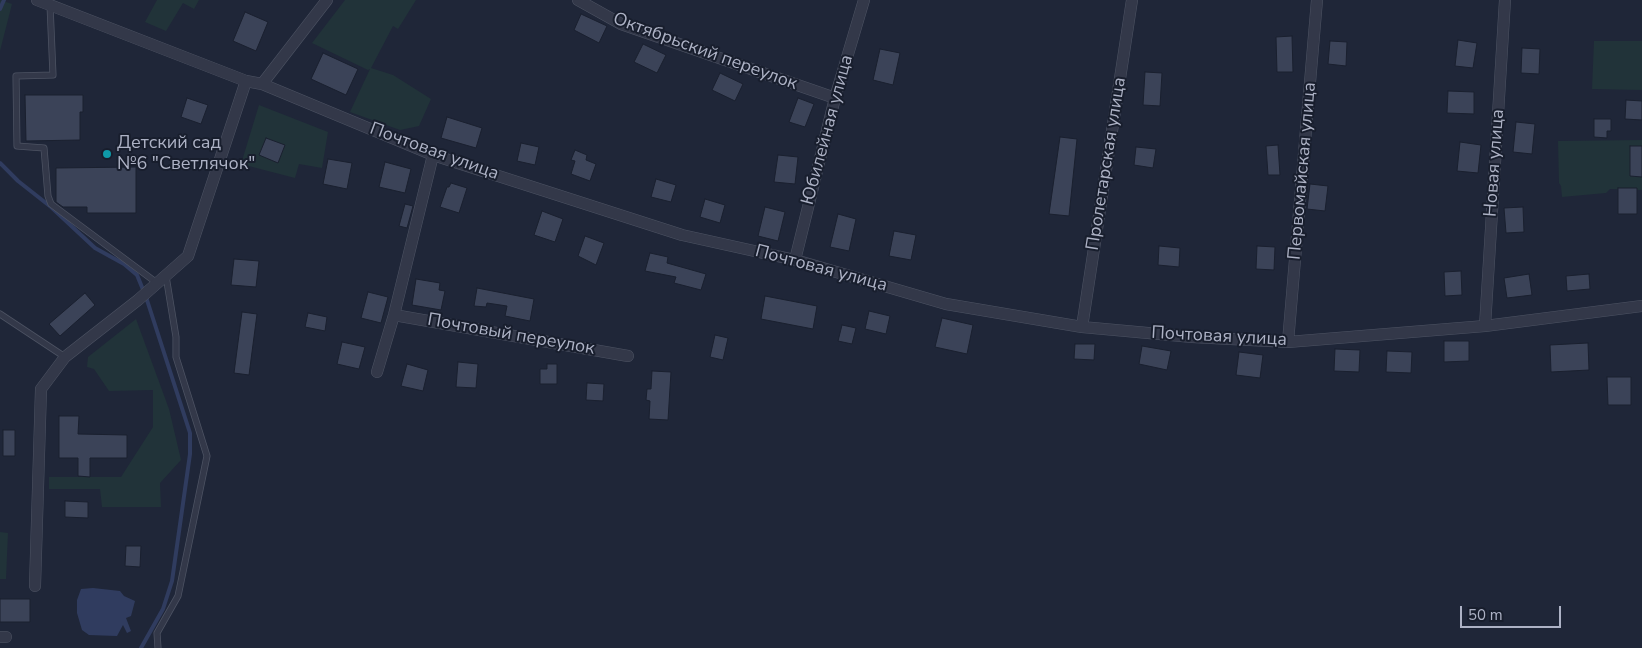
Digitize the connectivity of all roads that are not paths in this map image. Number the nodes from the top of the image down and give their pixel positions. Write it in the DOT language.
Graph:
graph roads {
  1 [pos="37,0"];
  2 [pos="327,0"];
  3 [pos="578,0"];
  4 [pos="864,0"];
  5 [pos="1132,0"];
  6 [pos="1317,0"];
  7 [pos="1506,0"];
  8 [pos="59,5"];
  9 [pos="246,81"];
  10 [pos="262,84"];
  11 [pos="835,98"];
  12 [pos="433,155"];
  13 [pos="795,260"];
  14 [pos="158,282"];
  15 [pos="1642,306"];
  16 [pos="0,314"];
  17 [pos="394,315"];
  18 [pos="1485,326"];
  19 [pos="1082,327"];
  20 [pos="1288,342"];
  21 [pos="628,356"];
  22 [pos="65,357"];
  23 [pos="377,372"];
  24 [pos="36,586"];
  25 [pos="158,648"];
  1 -- 8 [label="street, Почтовая улица"];
  2 -- 10 [label="street"];
  3 -- 11 [label="street, Октябрьский переулок"];
  4 -- 11 [label="street, Юбилейная улица"];
  5 -- 19 [label="street, Пролетарская улица"];
  6 -- 20 [label="street, Первомайская улица"];
  7 -- 18 [label="street, Новая улица"];
  8 -- 9 [label="street, Почтовая улица"];
  8 -- 14 [label="lane"];
  9 -- 10 [label="street, Почтовая улица"];
  9 -- 14 [label="street"];
  10 -- 12 [label="street, Почтовая улица"];
  11 -- 13 [label="street, Юбилейная улица"];
  12 -- 13 [label="street, Почтовая улица"];
  12 -- 17 [label="street"];
  13 -- 19 [label="street, Почтовая улица"];
  14 -- 22 [label="street"];
  14 -- 25 [label="lane"];
  15 -- 18 [label="street, Почтовая улица"];
  16 -- 22 [label="lane"];
  17 -- 21 [label="street, Почтовый переулок"];
  17 -- 23 [label="street"];
  18 -- 20 [label="street, Почтовая улица"];
  19 -- 20 [label="street, Почтовая улица"];
  22 -- 24 [label="street"];
}
